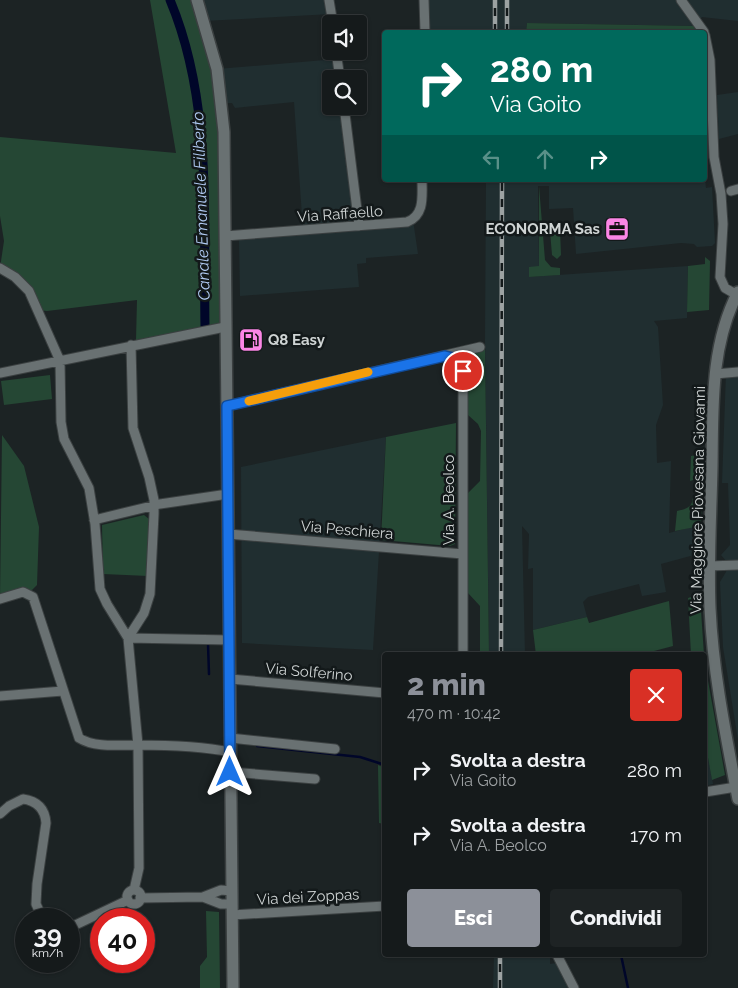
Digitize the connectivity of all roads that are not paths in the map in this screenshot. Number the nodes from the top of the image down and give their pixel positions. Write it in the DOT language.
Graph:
graph roads {
  1 [pos="196,0"];
  2 [pos="329,0"];
  3 [pos="424,0"];
  4 [pos="681,0"];
  5 [pos="332,15"];
  6 [pos="425,30"];
  7 [pos="701,30"];
  8 [pos="707,47"];
  9 [pos="345,115"];
  10 [pos="422,182"];
  11 [pos="359,226"];
  12 [pos="226,236"];
  13 [pos="0,268"];
  14 [pos="737,294"];
  15 [pos="225,327"];
  16 [pos="131,346"];
  17 [pos="480,347"];
  18 [pos="445,356"];
  19 [pos="60,361"];
  20 [pos="738,372"];
  21 [pos="0,374"];
  22 [pos="715,374"];
  23 [pos="227,406"];
  24 [pos="228,494"];
  25 [pos="154,506"];
  26 [pos="94,520"];
  27 [pos="228,534"];
  28 [pos="463,554"];
  29 [pos="709,566"];
  30 [pos="738,566"];
  31 [pos="0,599"];
  32 [pos="128,638"];
  33 [pos="229,640"];
  34 [pos="463,652"];
  35 [pos="230,679"];
  36 [pos="63,691"];
  37 [pos="382,693"];
  38 [pos="0,696"];
  39 [pos="230,738"];
  40 [pos="138,745"];
  41 [pos="335,749"];
  42 [pos="230,752"];
  43 [pos="230,772"];
  44 [pos="315,779"];
  45 [pos="736,787"];
  46 [pos="707,792"];
  47 [pos="738,800"];
  48 [pos="0,814"];
  49 [pos="134,890"];
  50 [pos="232,890"];
  51 [pos="203,897"];
  52 [pos="140,898"];
  53 [pos="128,900"];
  54 [pos="382,906"];
  55 [pos="38,908"];
  56 [pos="232,909"];
  57 [pos="80,923"];
  58 [pos="557,957"];
  59 [pos="233,988"];
  60 [pos="574,988"];
  1 -- 12 [label="street"];
  2 -- 5 [label="street"];
  3 -- 6 [label="street"];
  4 -- 7 [label="street"];
  8 -- 14 [label="street"];
  9 -- 11 [label="street"];
  10 -- 11 [label="street, Via Raffaello"];
  11 -- 12 [label="street, Via Raffaello"];
  12 -- 15 [label="street"];
  13 -- 19 [label="street"];
  14 -- 22 [label="street, Via Maggiore Piovesana Giovanni"];
  15 -- 16 [label="street"];
  15 -- 23 [label="street"];
  16 -- 19 [label="street"];
  16 -- 25 [label="street"];
  17 -- 18 [label="street"];
  18 -- 23 [label="street"];
  18 -- 28 [label="street, Via A. Beolco"];
  19 -- 21 [label="street"];
  19 -- 26 [label="street"];
  20 -- 22 [label="street"];
  22 -- 29 [label="street, Via Maggiore Piovesana Giovanni"];
  23 -- 24 [label="street"];
  24 -- 25 [label="street"];
  24 -- 27 [label="street"];
  25 -- 26 [label="street"];
  25 -- 32 [label="street"];
  26 -- 32 [label="street"];
  27 -- 28 [label="street, Via Peschiera"];
  27 -- 33 [label="street"];
  28 -- 34 [label="street, Via A. Beolco"];
  29 -- 30 [label="street"];
  29 -- 45 [label="street, Via Maggiore Piovesana Giovanni"];
  31 -- 36 [label="street"];
  32 -- 33 [label="street"];
  32 -- 40 [label="street"];
  33 -- 35 [label="street"];
  35 -- 37 [label="street, Via Solferino"];
  35 -- 39 [label="street"];
  36 -- 38 [label="street"];
  36 -- 40 [label="street"];
  39 -- 41 [label="street"];
  39 -- 42 [label="street"];
  40 -- 42 [label="street"];
  40 -- 49 [label="street"];
  42 -- 43 [label="street"];
  43 -- 44 [label="street"];
  43 -- 50 [label="street"];
  45 -- 46 [label="street"];
  45 -- 47 [label="street, Via Maggiore Piovesana Giovanni"];
  48 -- 55 [label="street"];
  49 -- 52 [label="street"];
  49 -- 53 [label="street"];
  50 -- 51 [label="street"];
  50 -- 56 [label="street"];
  51 -- 52 [label="street"];
  51 -- 56 [label="street, Via dei Zoppas"];
  52 -- 53 [label="street"];
  53 -- 57 [label="street"];
  54 -- 56 [label="street, Via dei Zoppas"];
  56 -- 59 [label="street"];
  58 -- 60 [label="street"];
}
